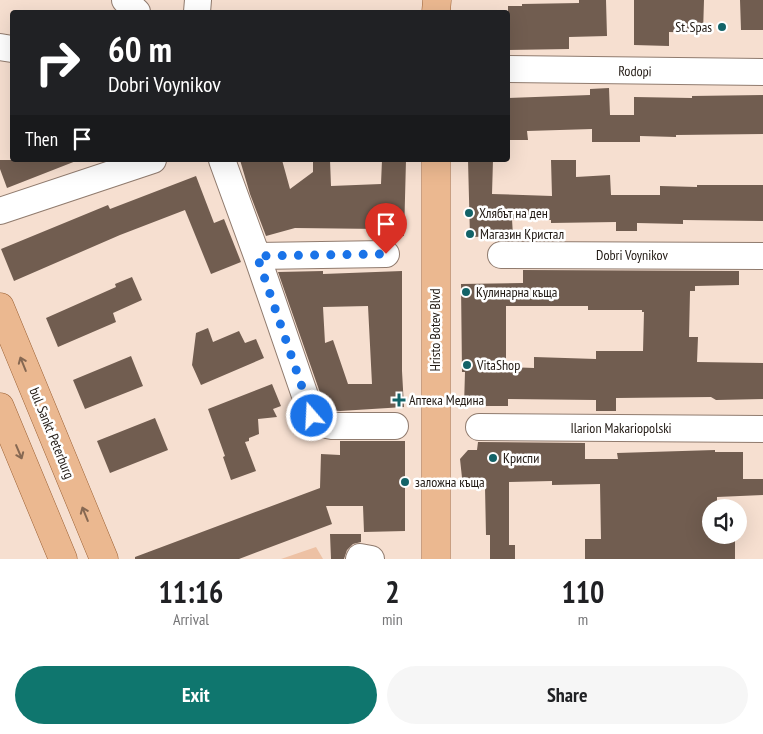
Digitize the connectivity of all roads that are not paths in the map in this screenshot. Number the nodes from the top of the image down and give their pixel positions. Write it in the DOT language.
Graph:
graph roads {
  1 [pos="125,0"];
  2 [pos="136,10"];
  3 [pos="510,69"];
  4 [pos="763,72"];
  5 [pos="147,162"];
  6 [pos="223,162"];
  7 [pos="436,162"];
  8 [pos="0,211"];
  9 [pos="386,254"];
  10 [pos="501,255"];
  11 [pos="257,256"];
  12 [pos="763,256"];
  13 [pos="0,307"];
  14 [pos="0,407"];
  15 [pos="395,426"];
  16 [pos="479,427"];
  17 [pos="763,429"];
  18 [pos="63,559"];
  19 [pos="104,559"];
  20 [pos="359,559"];
  21 [pos="371,559"];
  22 [pos="436,559"];
  1 -- 2 [label="street"];
  3 -- 4 [label="street, Rodopi"];
  5 -- 8 [label="street"];
  6 -- 11 [label="street"];
  7 -- 22 [label="main road, Hristo Botev Blvd"];
  9 -- 11 [label="street"];
  10 -- 12 [label="street, Dobri Voynikov"];
  11 -- 15 [label="street"];
  19 -- 13 [label="main road, bul. Sankt Peterburg, one-way"];
  14 -- 18 [label="main road, one-way"];
  16 -- 17 [label="street, Ilarion Makariopolski"];
  20 -- 21 [label="street"];
}
